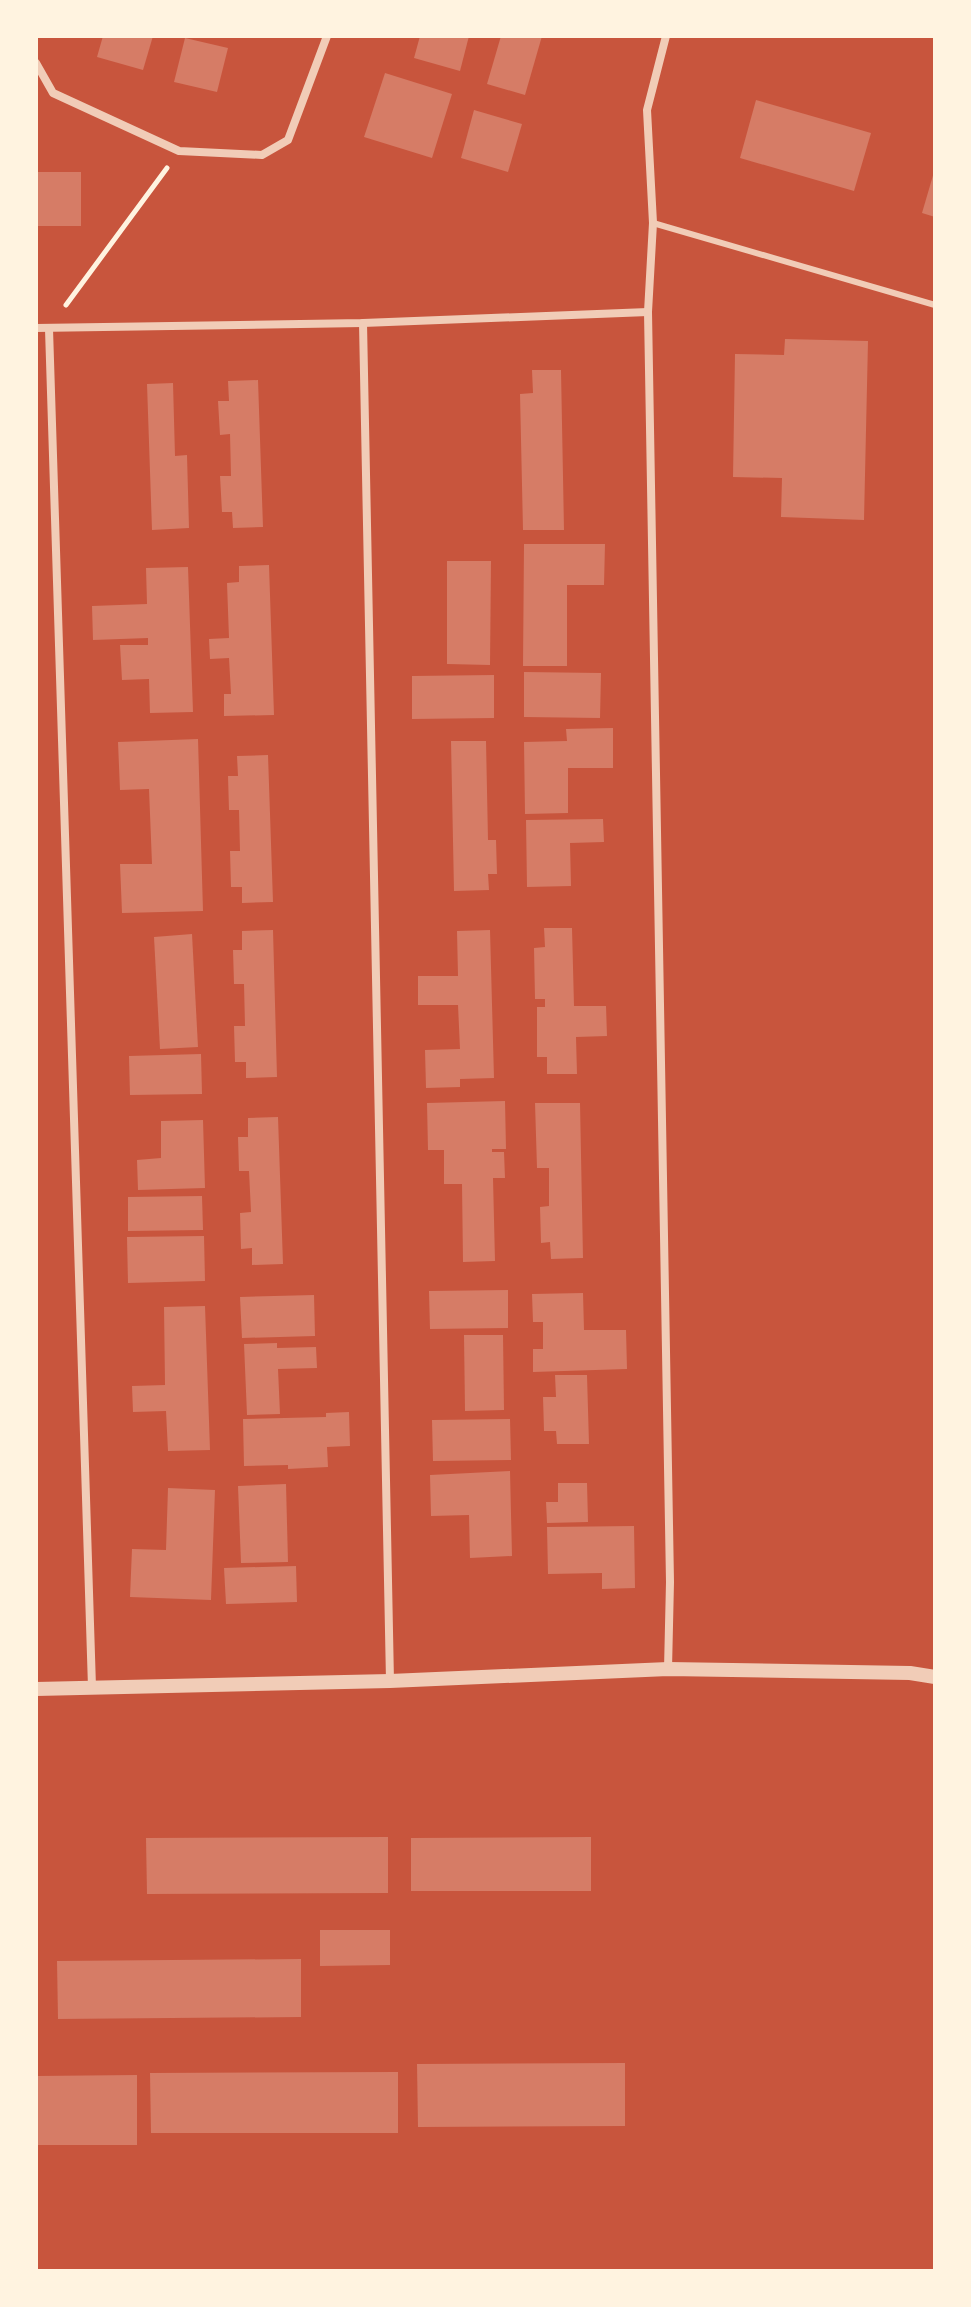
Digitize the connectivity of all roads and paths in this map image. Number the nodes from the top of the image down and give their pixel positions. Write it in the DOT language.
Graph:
graph roads {
  1 [pos="327,36"];
  2 [pos="666,36"];
  3 [pos="36,63"];
  4 [pos="179,151"];
  5 [pos="653,223"];
  6 [pos="935,305"];
  7 [pos="648,312"];
  8 [pos="363,323"];
  9 [pos="36,328"];
  10 [pos="49,329"];
  11 [pos="668,1669"];
  12 [pos="935,1677"];
  13 [pos="390,1681"];
  14 [pos="92,1687"];
  15 [pos="36,1689"];
  1 -- 4 [label="street"];
  2 -- 5 [label="street"];
  3 -- 4 [label="street"];
  4 -- 10 [label="path"];
  5 -- 6 [label="lane"];
  5 -- 7 [label="street"];
  7 -- 8 [label="street"];
  7 -- 11 [label="street"];
  8 -- 10 [label="street"];
  8 -- 13 [label="street"];
  9 -- 10 [label="street"];
  10 -- 14 [label="street"];
  11 -- 12 [label="street"];
  11 -- 13 [label="street"];
  13 -- 14 [label="street"];
  14 -- 15 [label="street"];
}
